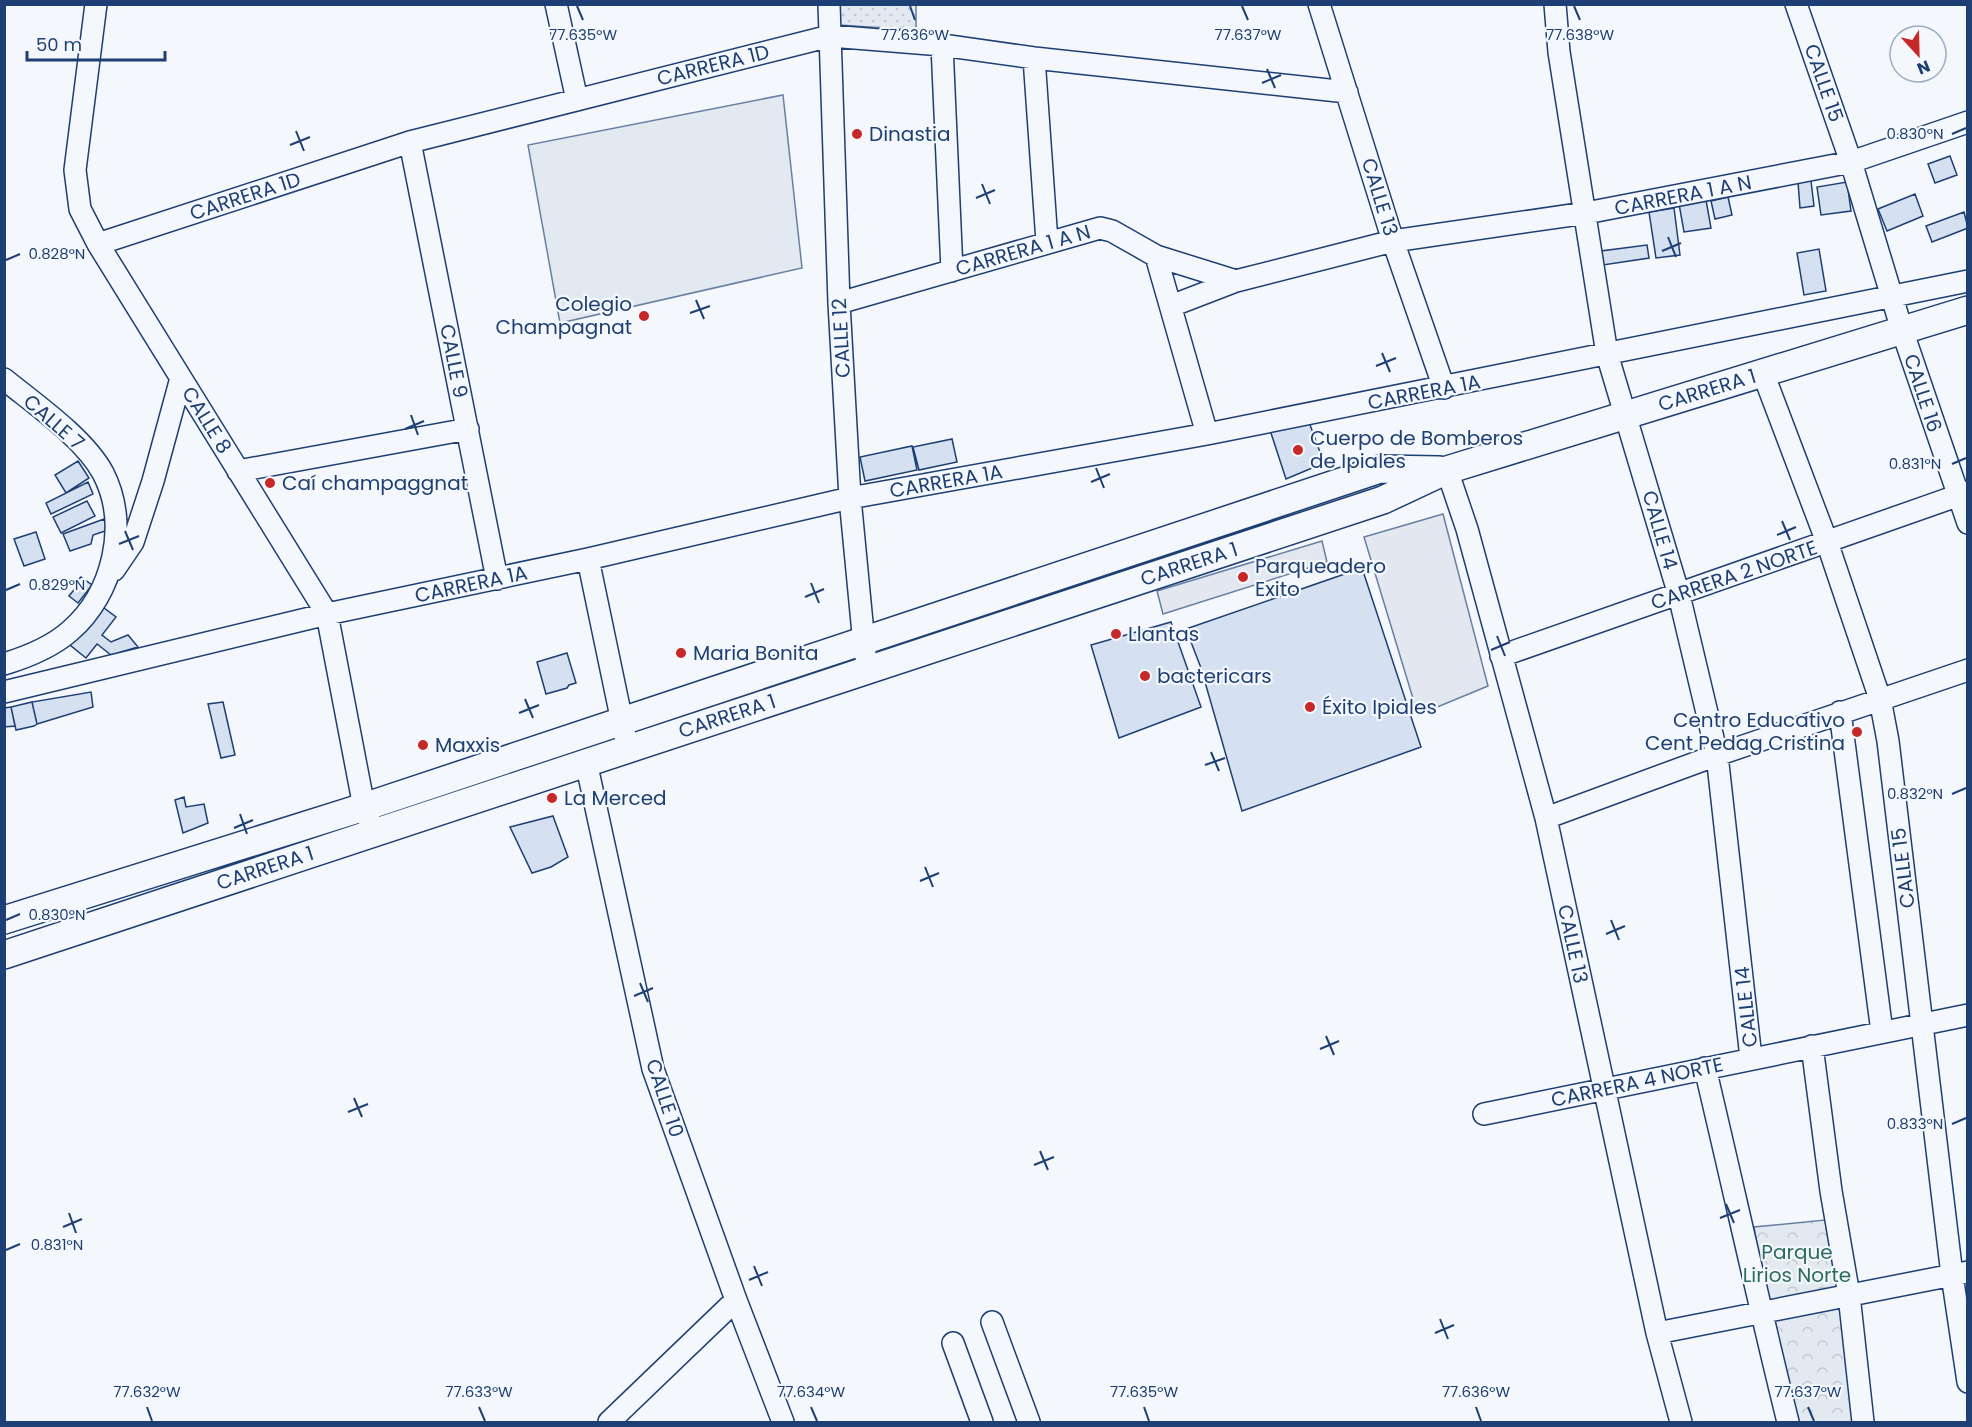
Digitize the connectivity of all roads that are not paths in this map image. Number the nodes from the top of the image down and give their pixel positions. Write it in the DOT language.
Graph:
graph roads {
  1 [pos="96,4"];
  2 [pos="556,4"];
  3 [pos="829,4"];
  4 [pos="1319,4"];
  5 [pos="1555,4"];
  6 [pos="1796,4"];
  7 [pos="830,36"];
  8 [pos="942,45"];
  9 [pos="1034,58"];
  10 [pos="1347,92"];
  11 [pos="577,100"];
  12 [pos="1968,122"];
  13 [pos="410,142"];
  14 [pos="1851,162"];
  15 [pos="1586,213"];
  16 [pos="1393,241"];
  17 [pos="1047,242"];
  18 [pos="98,244"];
  19 [pos="1156,256"];
  20 [pos="952,271"];
  21 [pos="1236,281"];
  22 [pos="1968,281"];
  23 [pos="1893,295"];
  24 [pos="838,303"];
  25 [pos="1171,306"];
  26 [pos="1968,310"];
  27 [pos="1902,330"];
  28 [pos="1607,354"];
  29 [pos="1763,373"];
  30 [pos="181,378"];
  31 [pos="4,379"];
  32 [pos="1444,388"];
  33 [pos="1626,415"];
  34 [pos="468,429"];
  35 [pos="1207,435"];
  36 [pos="1447,470"];
  37 [pos="238,471"];
  38 [pos="1962,494"];
  39 [pos="850,498"];
  40 [pos="1233,518"];
  41 [pos="1968,524"];
  42 [pos="1827,542"];
  43 [pos="1243,546"];
  44 [pos="588,559"];
  45 [pos="497,579"];
  46 [pos="104,585"];
  47 [pos="1679,594"];
  48 [pos="327,614"];
  49 [pos="862,641"];
  50 [pos="1501,656"];
  51 [pos="4,664"];
  52 [pos="868,669"];
  53 [pos="1968,670"];
  54 [pos="4,692"];
  55 [pos="1880,699"];
  56 [pos="1840,712"];
  57 [pos="621,722"];
  58 [pos="628,748"];
  59 [pos="1717,755"];
  60 [pos="586,762"];
  61 [pos="364,807"];
  62 [pos="1546,818"];
  63 [pos="374,832"];
  64 [pos="5,916"];
  65 [pos="10,953"];
  66 [pos="1968,1015"];
  67 [pos="1922,1025"];
  68 [pos="1882,1032"];
  69 [pos="1812,1046"];
  70 [pos="1751,1058"];
  71 [pos="1705,1068"];
  72 [pos="1605,1088"];
  73 [pos="1484,1114"];
  74 [pos="1960,1274"];
  75 [pos="1849,1295"];
  76 [pos="736,1300"];
  77 [pos="1760,1312"];
  78 [pos="992,1322"];
  79 [pos="1657,1333"];
  80 [pos="953,1343"];
  81 [pos="1967,1378"];
  82 [pos="609,1422"];
  83 [pos="783,1422"];
  84 [pos="982,1422"];
  85 [pos="1026,1422"];
  86 [pos="1681,1422"];
  87 [pos="1788,1422"];
  88 [pos="1863,1422"];
  1 -- 18 [label="street, CALLE 8"];
  2 -- 11 [label="street"];
  3 -- 7 [label="street, CALLE 12"];
  4 -- 10 [label="street, CALLE 13"];
  5 -- 15 [label="street, CALLE 14"];
  6 -- 14 [label="street, CALLE 15"];
  7 -- 8 [label="street, CARRERA 1D"];
  7 -- 11 [label="street, CARRERA 1D"];
  7 -- 24 [label="street, CALLE 12"];
  8 -- 9 [label="street, CARRERA 1D"];
  8 -- 20 [label="street"];
  9 -- 10 [label="street, CARRERA 1D"];
  9 -- 17 [label="street"];
  10 -- 16 [label="street, CALLE 13"];
  11 -- 13 [label="street, CARRERA 1D"];
  12 -- 14 [label="street, CARRERA 1 A N"];
  13 -- 18 [label="street, CARRERA 1D"];
  13 -- 34 [label="street, CALLE 9"];
  14 -- 15 [label="street, CARRERA 1 A N"];
  14 -- 23 [label="street, CALLE 15"];
  15 -- 16 [label="street, CARRERA 1 A N"];
  15 -- 28 [label="street, CALLE 14"];
  16 -- 21 [label="street, CARRERA 1 A N"];
  16 -- 32 [label="street, CALLE 13"];
  17 -- 19 [label="street, CARRERA 1 A N"];
  17 -- 20 [label="street, CARRERA 1 A N"];
  18 -- 30 [label="street, CALLE 8"];
  19 -- 21 [label="street, CARRERA 1 A N"];
  19 -- 25 [label="street"];
  20 -- 24 [label="street, CARRERA 1 A N"];
  21 -- 25 [label="street, CARRERA 1 A N"];
  22 -- 23 [label="street"];
  23 -- 27 [label="street, CALLE 16"];
  23 -- 28 [label="street, CARRERA 1A"];
  24 -- 39 [label="street, CALLE 12"];
  25 -- 35 [label="street"];
  26 -- 27 [label="main road, CARRERA 1"];
  27 -- 29 [label="main road, CARRERA 1"];
  27 -- 38 [label="street, CALLE 16"];
  28 -- 32 [label="street, CARRERA 1A"];
  28 -- 33 [label="street, CALLE 14"];
  29 -- 33 [label="main road, CARRERA 1"];
  29 -- 42 [label="street, CALLE 15"];
  30 -- 37 [label="street, CALLE 8"];
  30 -- 46 [label="street"];
  31 -- 46 [label="street, CALLE 7"];
  32 -- 35 [label="street, CARRERA 1A"];
  33 -- 36 [label="main road, CARRERA 1"];
  33 -- 47 [label="street, CALLE 14"];
  34 -- 37 [label="street"];
  34 -- 45 [label="street, CALLE 9"];
  35 -- 39 [label="street, CARRERA 1A"];
  36 -- 40 [label="main road, CARRERA 1"];
  36 -- 43 [label="main road, CARRERA 1"];
  36 -- 50 [label="street, CALLE 13"];
  37 -- 48 [label="street, CALLE 8"];
  38 -- 41 [label="street, CALLE 16"];
  38 -- 42 [label="street, CARRERA 2 NORTE"];
  39 -- 44 [label="street, CARRERA 1A"];
  39 -- 49 [label="street, CALLE 12"];
  40 -- 43 [label="main road"];
  40 -- 49 [label="main road, CARRERA 1"];
  42 -- 47 [label="street, CARRERA 2 NORTE"];
  42 -- 55 [label="street, CALLE 15"];
  43 -- 52 [label="main road, CARRERA 1"];
  44 -- 45 [label="street, CARRERA 1A"];
  44 -- 57 [label="street"];
  45 -- 48 [label="street, CARRERA 1A"];
  46 -- 51 [label="street, CALLE 7"];
  47 -- 50 [label="street, CARRERA 2 NORTE"];
  47 -- 59 [label="street, CALLE 14"];
  48 -- 54 [label="street, CARRERA 1A"];
  48 -- 61 [label="street, CALLE 8"];
  49 -- 52 [label="street, CALLE 12"];
  49 -- 57 [label="main road, CARRERA 1"];
  50 -- 62 [label="street, CALLE 13"];
  52 -- 58 [label="main road, CARRERA 1"];
  53 -- 55 [label="street"];
  55 -- 56 [label="street"];
  55 -- 67 [label="street, CALLE 15"];
  56 -- 59 [label="street"];
  56 -- 68 [label="street"];
  57 -- 58 [label="street"];
  57 -- 61 [label="main road, CARRERA 1"];
  58 -- 60 [label="main road, CARRERA 1"];
  59 -- 62 [label="street"];
  59 -- 70 [label="street, CALLE 14"];
  60 -- 63 [label="main road, CARRERA 1"];
  60 -- 76 [label="street, CALLE 10"];
  61 -- 63 [label="street, CALLE 8"];
  61 -- 64 [label="main road, CARRERA 1"];
  62 -- 72 [label="street, CALLE 13"];
  63 -- 65 [label="main road, CARRERA 1"];
  64 -- 65 [label="street"];
  66 -- 67 [label="street, CARRERA 4 NORTE"];
  67 -- 68 [label="street, CARRERA 4 NORTE"];
  67 -- 74 [label="street, CALLE 15"];
  68 -- 69 [label="street, CARRERA 4 NORTE"];
  69 -- 70 [label="street, CARRERA 4 NORTE"];
  69 -- 75 [label="street"];
  70 -- 71 [label="street, CARRERA 4 NORTE"];
  71 -- 72 [label="street, CARRERA 4 NORTE"];
  71 -- 77 [label="street"];
  72 -- 73 [label="street, CARRERA 4 NORTE"];
  72 -- 79 [label="street, CALLE 13"];
  74 -- 75 [label="street"];
  74 -- 81 [label="street, CALLE 15"];
  75 -- 77 [label="street"];
  75 -- 88 [label="street"];
  76 -- 82 [label="street"];
  76 -- 83 [label="street, CALLE 10"];
  77 -- 79 [label="street"];
  77 -- 87 [label="street"];
  78 -- 85 [label="street"];
  79 -- 86 [label="street, CALLE 13"];
  80 -- 84 [label="street"];
}
